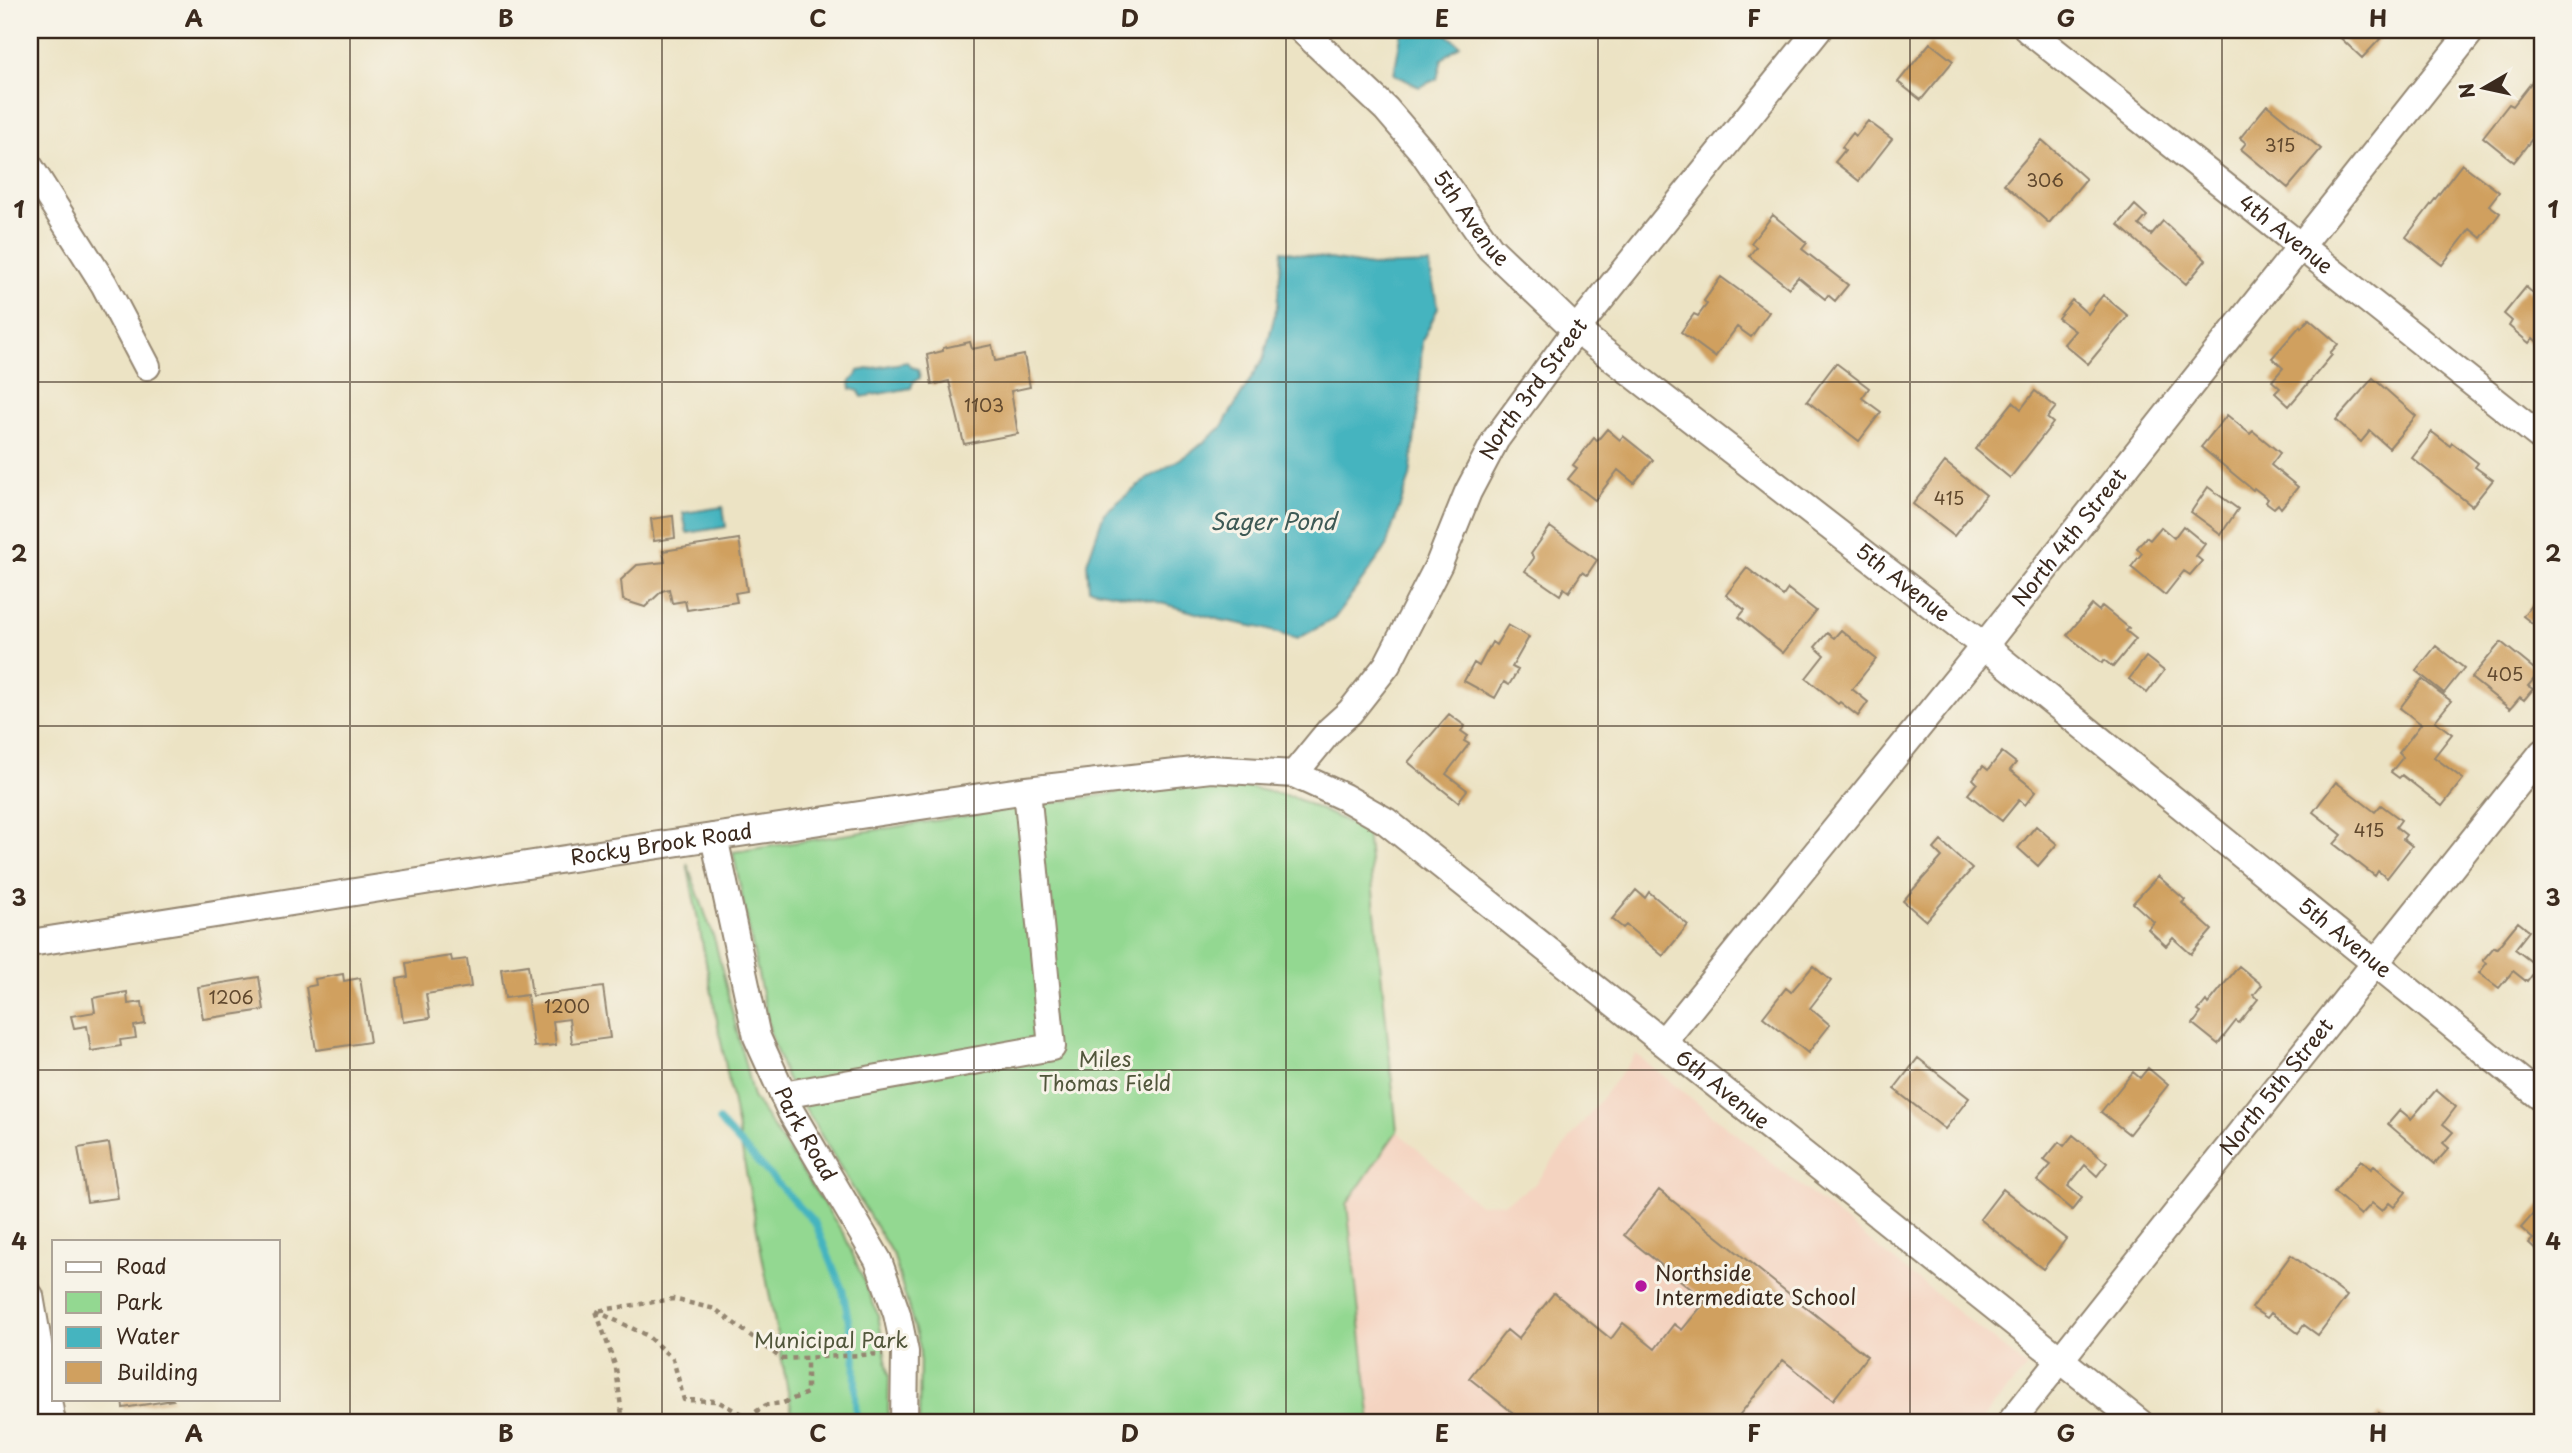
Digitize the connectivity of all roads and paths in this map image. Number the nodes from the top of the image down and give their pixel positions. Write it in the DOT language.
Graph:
graph roads {
  1 [pos="1302,30"];
  2 [pos="1818,30"];
  3 [pos="2028,30"];
  4 [pos="2472,30"];
  5 [pos="30,167"];
  6 [pos="2301,245"];
  7 [pos="1576,330"];
  8 [pos="147,366"];
  9 [pos="2542,438"];
  10 [pos="1984,646"];
  11 [pos="2542,753"];
  12 [pos="1294,774"];
  13 [pos="1027,790"];
  14 [pos="714,837"];
  15 [pos="30,943"];
  16 [pos="2373,964"];
  17 [pos="1663,1042"];
  18 [pos="783,1095"];
  19 [pos="2542,1098"];
  20 [pos="30,1296"];
  21 [pos="596,1311"];
  22 [pos="882,1354"];
  23 [pos="807,1359"];
  24 [pos="2061,1360"];
  25 [pos="747,1417"];
  26 [pos="52,1423"];
  27 [pos="623,1423"];
  28 [pos="738,1423"];
  29 [pos="904,1423"];
  30 [pos="2010,1423"];
  31 [pos="2140,1423"];
  1 -- 7 [label="street, 5th Avenue"];
  2 -- 7 [label="street, North 3rd Street"];
  3 -- 6 [label="street, 4th Avenue"];
  4 -- 6 [label="street, North 4th Street"];
  5 -- 8 [label="street"];
  6 -- 9 [label="street, 4th Avenue"];
  6 -- 10 [label="street, North 4th Street"];
  7 -- 10 [label="street, 5th Avenue"];
  7 -- 12 [label="street, North 3rd Street"];
  10 -- 16 [label="street, 5th Avenue"];
  10 -- 17 [label="street, North 4th Street"];
  11 -- 16 [label="street, North 5th Street"];
  12 -- 13 [label="street, Rocky Brook Road"];
  12 -- 17 [label="street, 6th Avenue"];
  13 -- 14 [label="street, Rocky Brook Road"];
  13 -- 18 [label="street"];
  14 -- 15 [label="street, Rocky Brook Road"];
  14 -- 18 [label="street, Park Road"];
  16 -- 19 [label="street, 5th Avenue"];
  16 -- 24 [label="street, North 5th Street"];
  17 -- 24 [label="street, 6th Avenue"];
  18 -- 29 [label="street, Park Road"];
  20 -- 26 [label="street"];
  21 -- 23 [label="path"];
  21 -- 25 [label="path"];
  21 -- 27 [label="path"];
  22 -- 23 [label="path"];
  23 -- 25 [label="path"];
  24 -- 30 [label="street, North 5th Street"];
  24 -- 31 [label="street, 6th Avenue"];
  25 -- 28 [label="path"];
}
